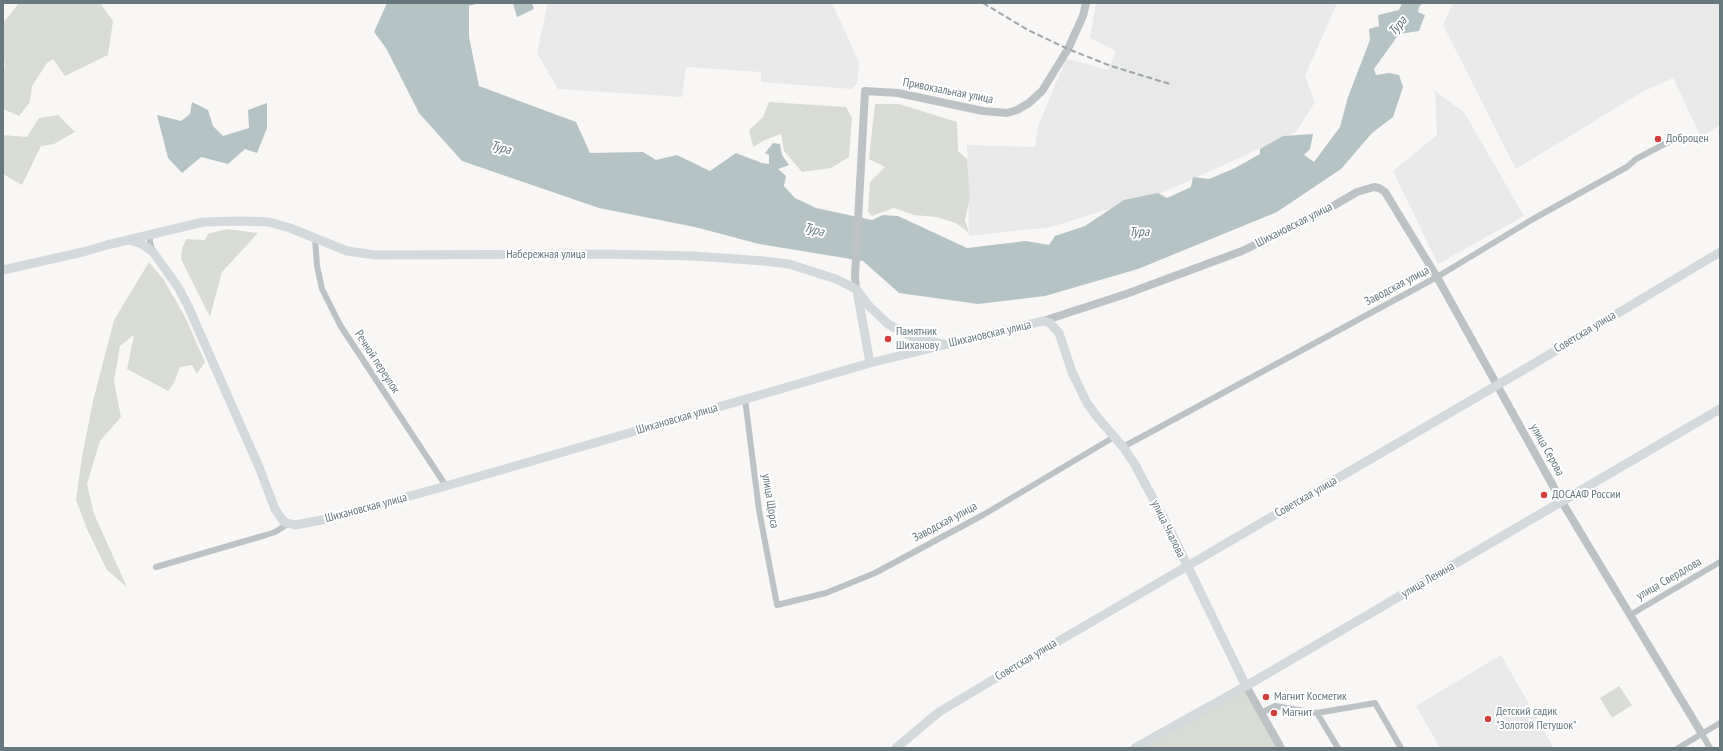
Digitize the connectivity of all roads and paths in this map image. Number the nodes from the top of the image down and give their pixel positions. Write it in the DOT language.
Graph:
graph roads {
  1 [pos="1086,3"];
  2 [pos="1676,138"];
  3 [pos="1374,186"];
  4 [pos="150,234"];
  5 [pos="315,238"];
  6 [pos="129,240"];
  7 [pos="154,252"];
  8 [pos="1720,252"];
  9 [pos="5,269"];
  10 [pos="1437,277"];
  11 [pos="856,290"];
  12 [pos="1044,322"];
  13 [pos="946,345"];
  14 [pos="870,363"];
  15 [pos="1497,385"];
  16 [pos="745,399"];
  17 [pos="1720,409"];
  18 [pos="1114,437"];
  19 [pos="1123,447"];
  20 [pos="446,486"];
  21 [pos="1562,502"];
  22 [pos="288,524"];
  23 [pos="1720,562"];
  24 [pos="156,567"];
  25 [pos="1186,567"];
  26 [pos="777,605"];
  27 [pos="1630,615"];
  28 [pos="1246,686"];
  29 [pos="1261,713"];
  30 [pos="1317,713"];
  31 [pos="1720,723"];
  32 [pos="1702,734"];
  33 [pos="896,748"];
  34 [pos="1135,748"];
  35 [pos="1281,748"];
  36 [pos="1338,748"];
  37 [pos="1401,748"];
  38 [pos="1678,748"];
  39 [pos="1710,748"];
  1 -- 11 [label="street, Привокзальная улица"];
  2 -- 10 [label="street, Заводская улица"];
  3 -- 10 [label="street, улица Серова"];
  3 -- 12 [label="street, Шихановская улица"];
  4 -- 5 [label="main road, Набережная улица"];
  4 -- 6 [label="main road, Набережная улица"];
  4 -- 7 [label="street"];
  5 -- 11 [label="main road, Набережная улица"];
  5 -- 20 [label="street, Речной переулок"];
  6 -- 7 [label="main road"];
  6 -- 9 [label="main road, Набережная улица"];
  7 -- 22 [label="main road"];
  8 -- 15 [label="main road, Советская улица"];
  10 -- 15 [label="street, улица Серова"];
  10 -- 19 [label="street, Заводская улица"];
  11 -- 13 [label="main road, Набережная улица"];
  11 -- 14 [label="main road"];
  12 -- 13 [label="main road, Шихановская улица"];
  12 -- 18 [label="main road, улица Чкалова"];
  13 -- 14 [label="main road, Шихановская улица"];
  14 -- 16 [label="main road, Шихановская улица"];
  15 -- 21 [label="street, улица Серова"];
  15 -- 25 [label="main road, Советская улица"];
  16 -- 20 [label="main road, Шихановская улица"];
  16 -- 26 [label="street, улица Щорса"];
  17 -- 21 [label="main road, улица Ленина"];
  18 -- 19 [label="main road, улица Чкалова"];
  18 -- 26 [label="street, Заводская улица"];
  19 -- 25 [label="main road, улица Чкалова"];
  20 -- 22 [label="main road, Шихановская улица"];
  21 -- 27 [label="street, улица Серова"];
  21 -- 28 [label="main road, улица Ленина"];
  22 -- 24 [label="street"];
  23 -- 27 [label="street, улица Свердлова"];
  25 -- 28 [label="main road, улица Чкалова"];
  25 -- 33 [label="main road, Советская улица"];
  27 -- 32 [label="street, улица Серова"];
  28 -- 29 [label="street, улица Чкалова"];
  28 -- 34 [label="main road, улица Ленина"];
  29 -- 30 [label="street"];
  29 -- 35 [label="street, улица Чкалова"];
  30 -- 36 [label="street"];
  30 -- 37 [label="street"];
  31 -- 32 [label="street"];
  32 -- 38 [label="street"];
  32 -- 39 [label="street, улица Серова"];
}
